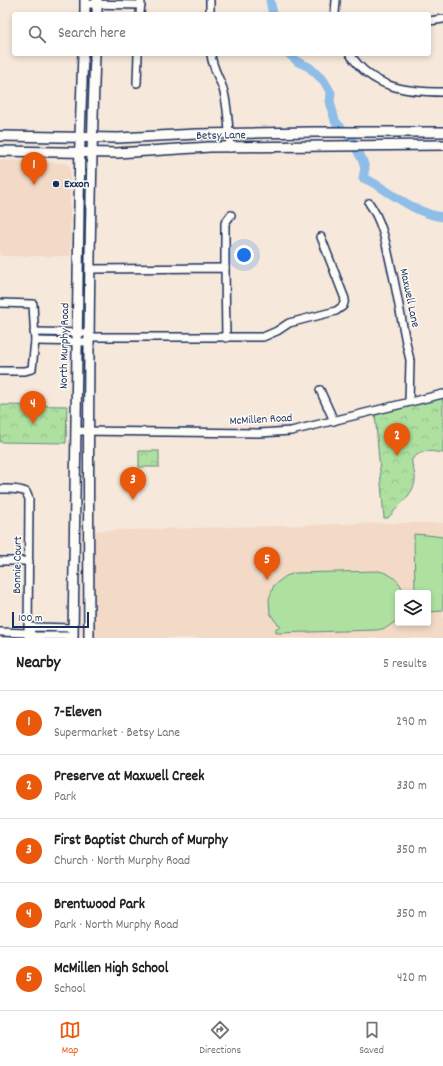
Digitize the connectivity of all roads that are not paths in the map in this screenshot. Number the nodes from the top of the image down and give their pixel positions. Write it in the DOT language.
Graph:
graph roads {
  1 [pos="210,0"];
  2 [pos="336,0"];
  3 [pos="85,2"];
  4 [pos="97,2"];
  5 [pos="141,2"];
  6 [pos="140,12"];
  7 [pos="210,12"];
  8 [pos="335,12"];
  9 [pos="443,20"];
  10 [pos="431,21"];
  11 [pos="83,56"];
  12 [pos="95,56"];
  13 [pos="138,56"];
  14 [pos="211,56"];
  15 [pos="353,56"];
  16 [pos="137,83"];
  17 [pos="443,92"];
  18 [pos="443,132"];
  19 [pos="229,134"];
  20 [pos="0,136"];
  21 [pos="80,137"];
  22 [pos="92,138"];
  23 [pos="443,145"];
  24 [pos="230,148"];
  25 [pos="0,151"];
  26 [pos="80,152"];
  27 [pos="92,153"];
  28 [pos="369,203"];
  29 [pos="231,214"];
  30 [pos="322,237"];
  31 [pos="225,268"];
  32 [pos="90,269"];
  33 [pos="0,303"];
  34 [pos="34,332"];
  35 [pos="78,337"];
  36 [pos="89,337"];
  37 [pos="226,338"];
  38 [pos="35,341"];
  39 [pos="0,370"];
  40 [pos="320,390"];
  41 [pos="443,394"];
  42 [pos="409,402"];
  43 [pos="334,420"];
  44 [pos="76,431"];
  45 [pos="88,431"];
  46 [pos="0,489"];
  47 [pos="0,561"];
  48 [pos="29,562"];
  49 [pos="0,632"];
  50 [pos="73,634"];
  51 [pos="28,635"];
  52 [pos="88,638"];
  1 -- 7 [label="street"];
  2 -- 8 [label="street"];
  3 -- 4 [label="street"];
  4 -- 5 [label="street"];
  5 -- 6 [label="street"];
  9 -- 10 [label="street"];
  11 -- 21 [label="main road, North Murphy Road"];
  12 -- 22 [label="main road, North Murphy Road"];
  13 -- 16 [label="street"];
  14 -- 19 [label="street"];
  15 -- 17 [label="street"];
  18 -- 19 [label="main road, Betsy Lane"];
  19 -- 22 [label="main road, Betsy Lane"];
  19 -- 24 [label="street"];
  20 -- 21 [label="main road, Betsy Lane"];
  21 -- 22 [label="main road, Betsy Lane"];
  21 -- 26 [label="main road, North Murphy Road"];
  22 -- 27 [label="main road, North Murphy Road"];
  23 -- 24 [label="main road, Betsy Lane"];
  24 -- 27 [label="main road, Betsy Lane"];
  25 -- 26 [label="main road, Betsy Lane"];
  26 -- 27 [label="main road, Betsy Lane"];
  26 -- 35 [label="main road, North Murphy Road"];
  27 -- 32 [label="main road, North Murphy Road"];
  28 -- 42 [label="street, Maxwell Lane"];
  29 -- 31 [label="street"];
  30 -- 37 [label="street"];
  31 -- 32 [label="street"];
  31 -- 37 [label="street"];
  32 -- 36 [label="main road, North Murphy Road"];
  33 -- 34 [label="street"];
  34 -- 35 [label="street"];
  34 -- 38 [label="street"];
  35 -- 36 [label="street"];
  35 -- 38 [label="street"];
  35 -- 44 [label="main road, North Murphy Road"];
  36 -- 37 [label="street"];
  36 -- 45 [label="main road, North Murphy Road"];
  38 -- 39 [label="street"];
  40 -- 43 [label="street"];
  41 -- 42 [label="street, McMillen Road"];
  42 -- 43 [label="street, McMillen Road"];
  43 -- 45 [label="street, McMillen Road"];
  44 -- 45 [label="street, McMillen Road"];
  44 -- 50 [label="main road, North Murphy Road"];
  45 -- 52 [label="main road, North Murphy Road"];
  46 -- 48 [label="street, Bonnie Court"];
  47 -- 48 [label="street"];
  48 -- 51 [label="street, Bonnie Court"];
  49 -- 51 [label="street"];
  50 -- 51 [label="street"];
}
